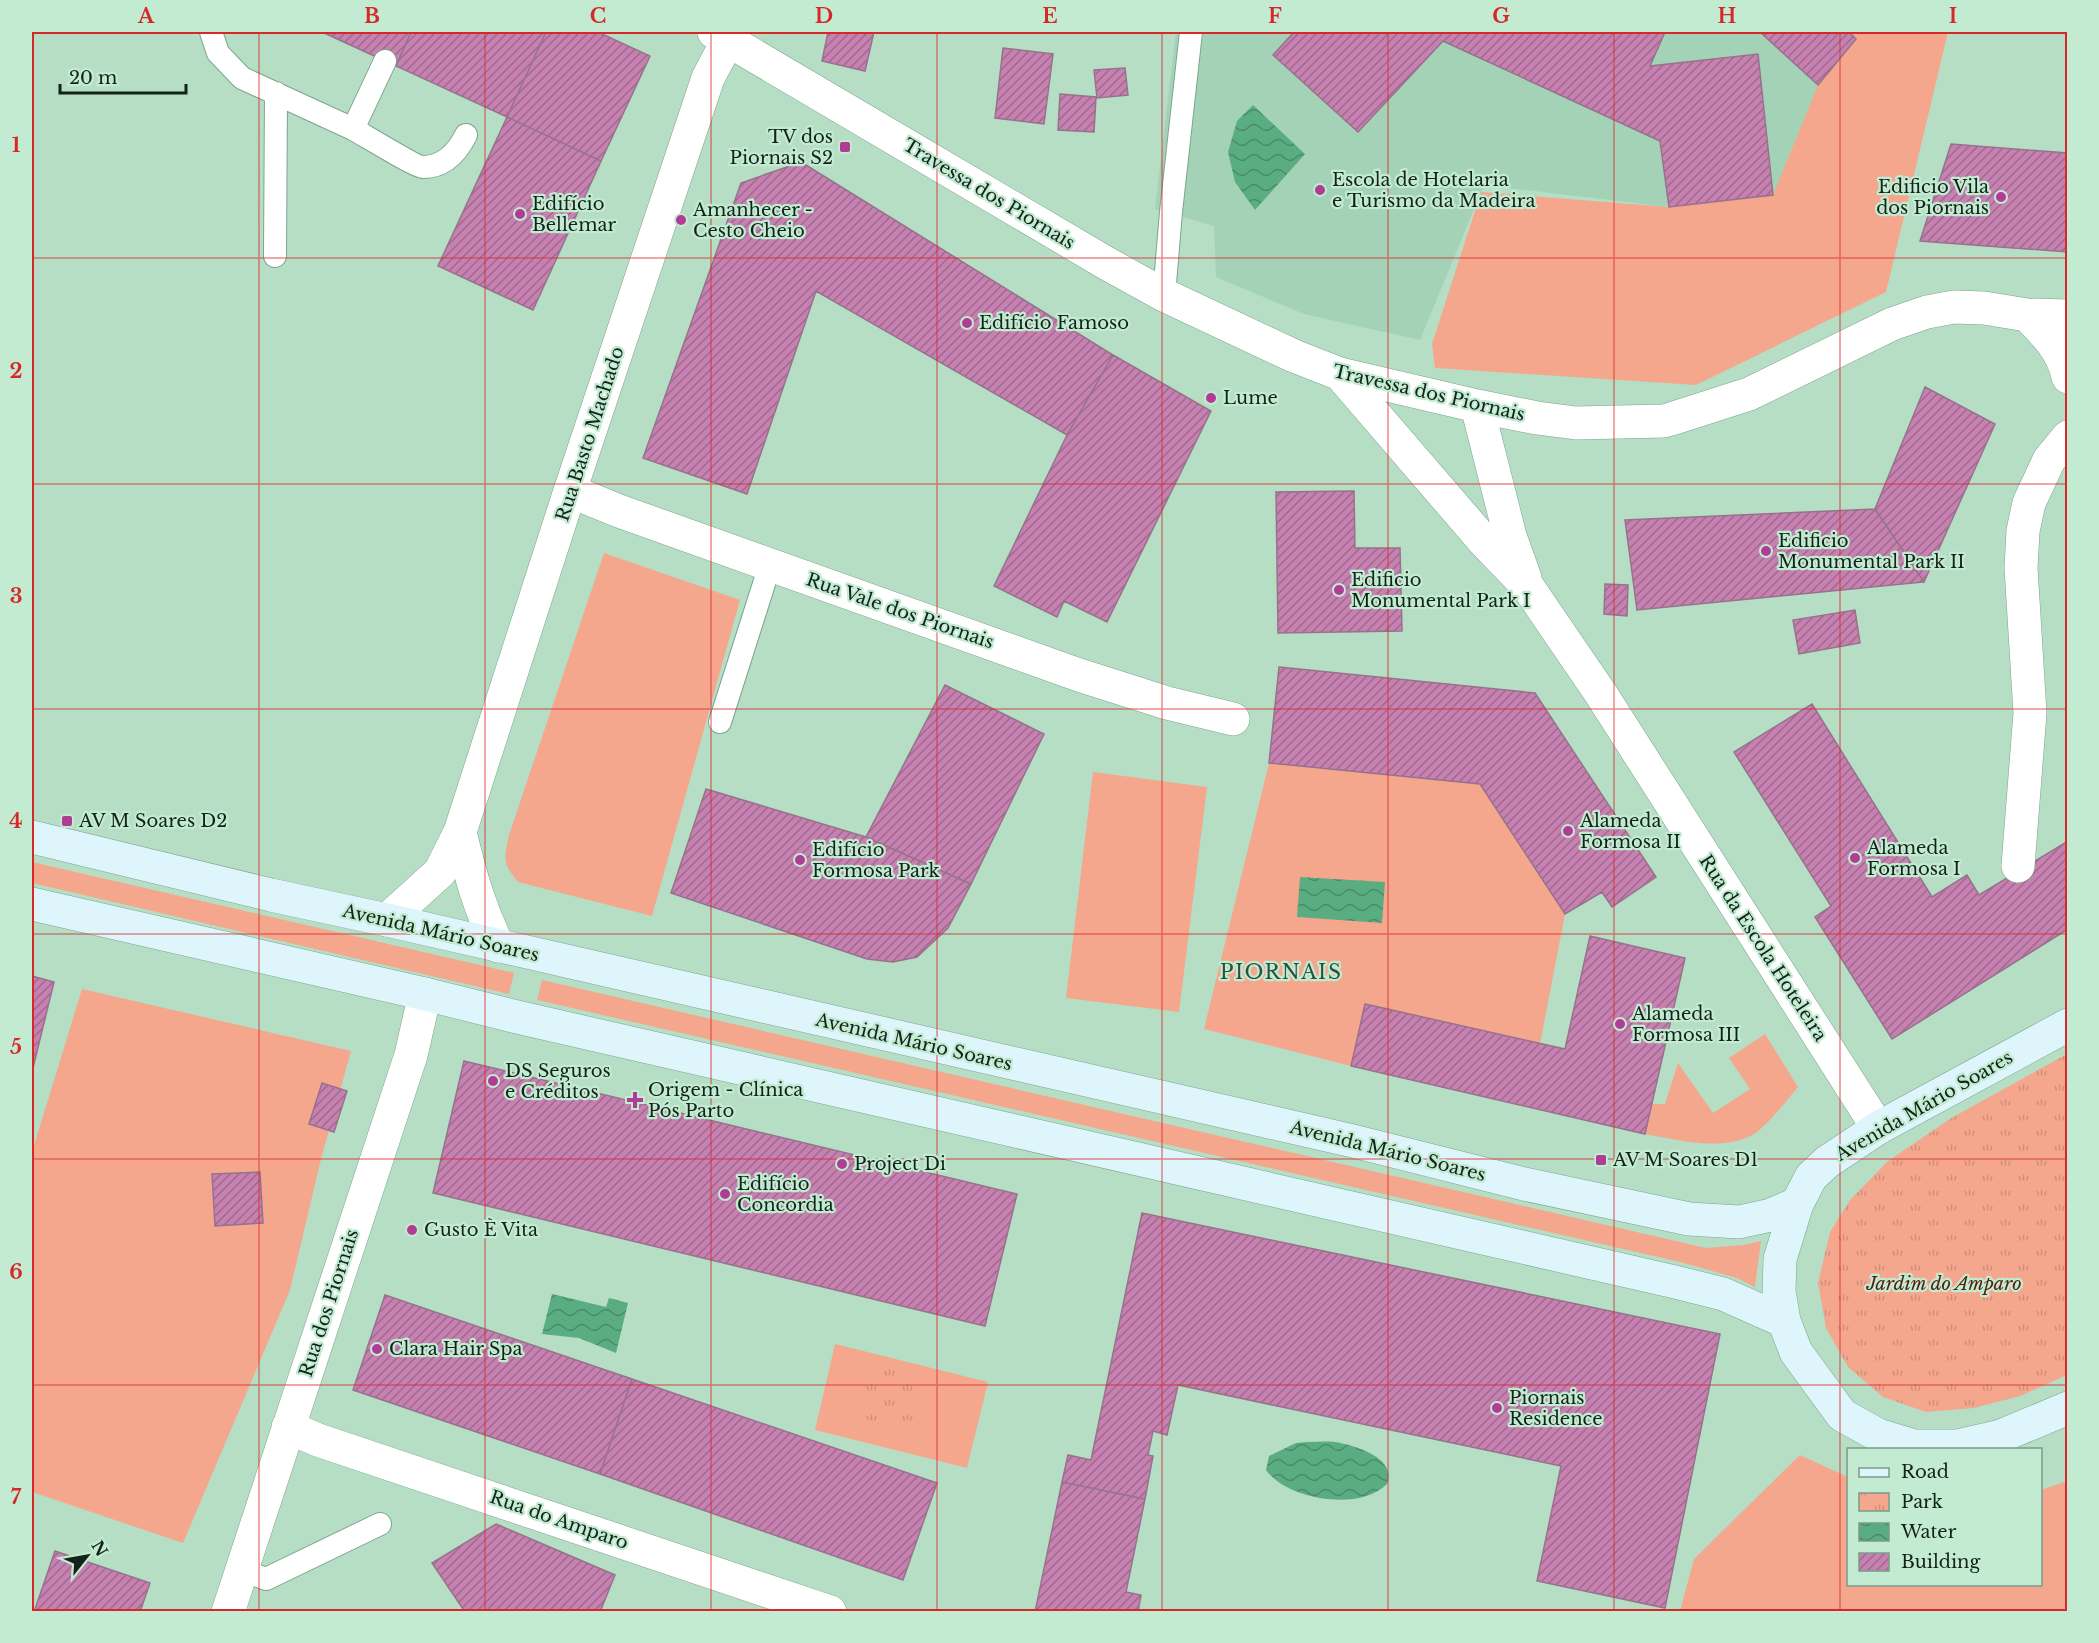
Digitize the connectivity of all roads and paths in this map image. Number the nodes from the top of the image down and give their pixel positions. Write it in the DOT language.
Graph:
graph roads {
  1 [pos="211,32"];
  2 [pos="1191,32"];
  3 [pos="721,35"];
  4 [pos="385,61"];
  5 [pos="276,93"];
  6 [pos="353,129"];
  7 [pos="466,135"];
  8 [pos="275,256"];
  9 [pos="1164,295"];
  10 [pos="2027,315"];
  11 [pos="2067,316"];
  12 [pos="1340,374"];
  13 [pos="2067,377"];
  14 [pos="1477,406"];
  15 [pos="2067,437"];
  16 [pos="570,491"];
  17 [pos="770,565"];
  18 [pos="1528,587"];
  19 [pos="1233,719"];
  20 [pos="720,722"];
  21 [pos="460,832"];
  22 [pos="32,837"];
  23 [pos="2018,866"];
  24 [pos="32,904"];
  25 [pos="387,920"];
  26 [pos="498,946"];
  27 [pos="425,994"];
  28 [pos="2067,1026"];
  29 [pos="1878,1128"];
  30 [pos="1797,1204"];
  31 [pos="1784,1322"];
  32 [pos="2067,1408"];
  33 [pos="288,1427"];
  34 [pos="380,1524"];
  35 [pos="242,1570"];
  36 [pos="228,1611"];
  37 [pos="830,1611"];
  1 -- 5 [label="lane"];
  2 -- 9 [label="lane"];
  3 -- 9 [label="street, Travessa dos Piornais"];
  3 -- 16 [label="street, Rua Basto Machado"];
  4 -- 6 [label="lane"];
  5 -- 6 [label="lane"];
  5 -- 8 [label="lane"];
  6 -- 7 [label="lane"];
  9 -- 12 [label="street, Travessa dos Piornais"];
  10 -- 11 [label="street, Travessa dos Piornais"];
  10 -- 13 [label="street"];
  10 -- 14 [label="street, Travessa dos Piornais"];
  12 -- 14 [label="street, Travessa dos Piornais"];
  12 -- 18 [label="street, Rua da Escola Hoteleira"];
  14 -- 18 [label="street, Rua da Escola Hoteleira"];
  15 -- 23 [label="street"];
  16 -- 17 [label="street, Rua Vale dos Piornais"];
  16 -- 21 [label="street, Rua Basto Machado"];
  17 -- 19 [label="street, Rua Vale dos Piornais"];
  17 -- 20 [label="lane"];
  18 -- 29 [label="street, Rua da Escola Hoteleira"];
  21 -- 25 [label="street, Rua Basto Machado"];
  21 -- 26 [label="street"];
  22 -- 25 [label="main road, Avenida Mário Soares"];
  24 -- 27 [label="main road"];
  25 -- 26 [label="main road, Avenida Mário Soares"];
  26 -- 30 [label="main road, Avenida Mário Soares"];
  27 -- 31 [label="main road"];
  27 -- 33 [label="street, Rua dos Piornais"];
  28 -- 29 [label="main road, Avenida Mário Soares"];
  29 -- 30 [label="main road, Avenida Mário Soares"];
  30 -- 31 [label="main road, Avenida Mário Soares"];
  31 -- 32 [label="main road, Avenida Mário Soares"];
  33 -- 35 [label="street, Rua dos Piornais"];
  33 -- 37 [label="street, Rua do Amparo"];
  34 -- 35 [label="lane"];
  35 -- 36 [label="street, Rua dos Piornais"];
}
